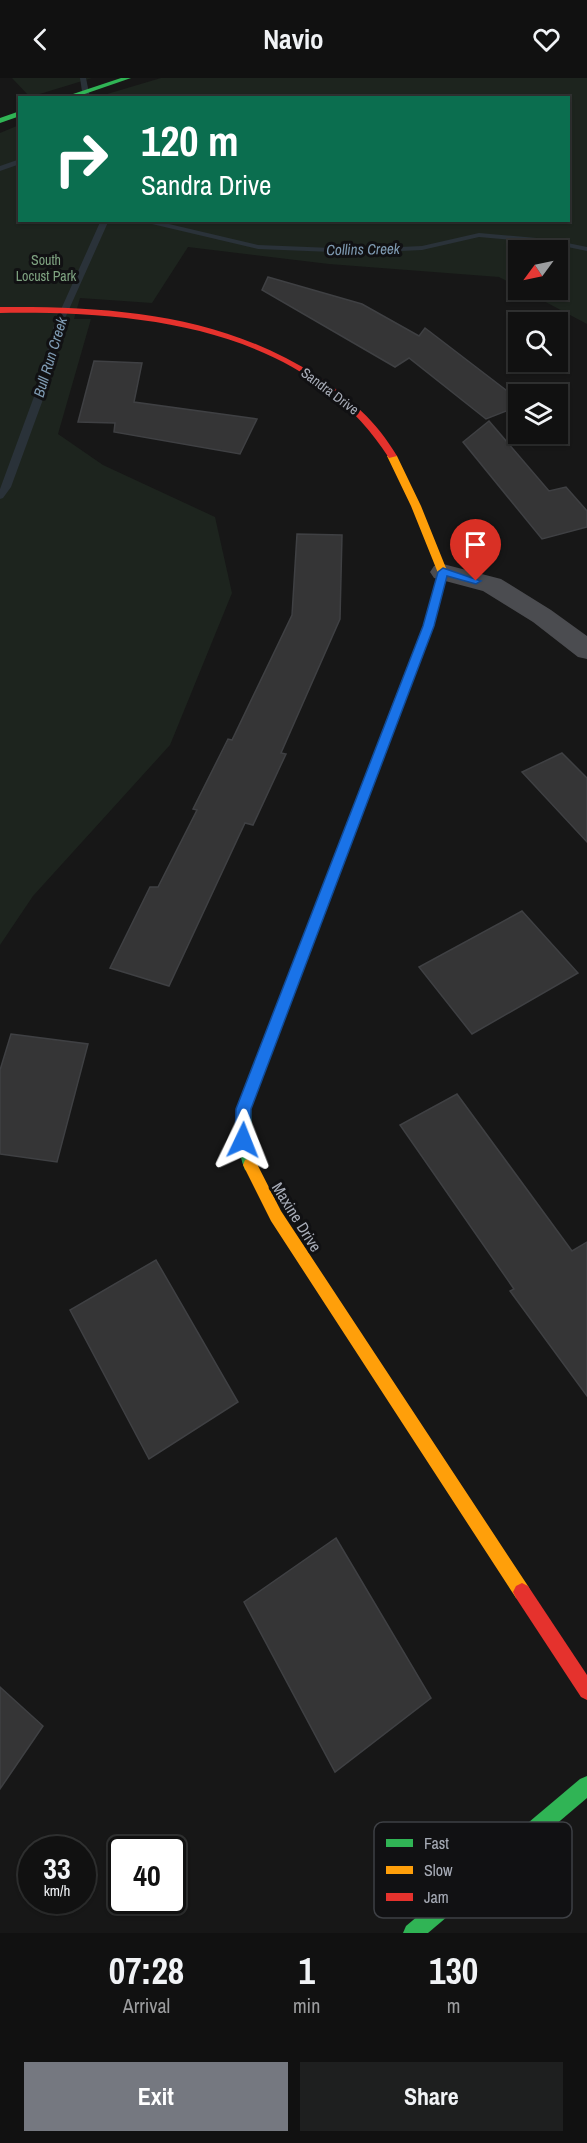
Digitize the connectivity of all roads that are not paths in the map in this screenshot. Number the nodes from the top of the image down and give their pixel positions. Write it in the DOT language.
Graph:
graph roads {
  1 [pos="124,79"];
  2 [pos="70,96"];
  3 [pos="18,114"];
  4 [pos="0,121"];
  5 [pos="0,310"];
  6 [pos="443,572"];
  7 [pos="587,650"];
  8 [pos="587,1691"];
  9 [pos="587,1786"];
  10 [pos="544,1822"];
  11 [pos="431,1918"];
  12 [pos="413,1933"];
  1 -- 2 [label="street"];
  3 -- 4 [label="street"];
  5 -- 6 [label="street, Sandra Drive"];
  6 -- 7 [label="street"];
  6 -- 8 [label="street, Maxine Drive"];
  9 -- 10 [label="street"];
  11 -- 12 [label="street"];
}
